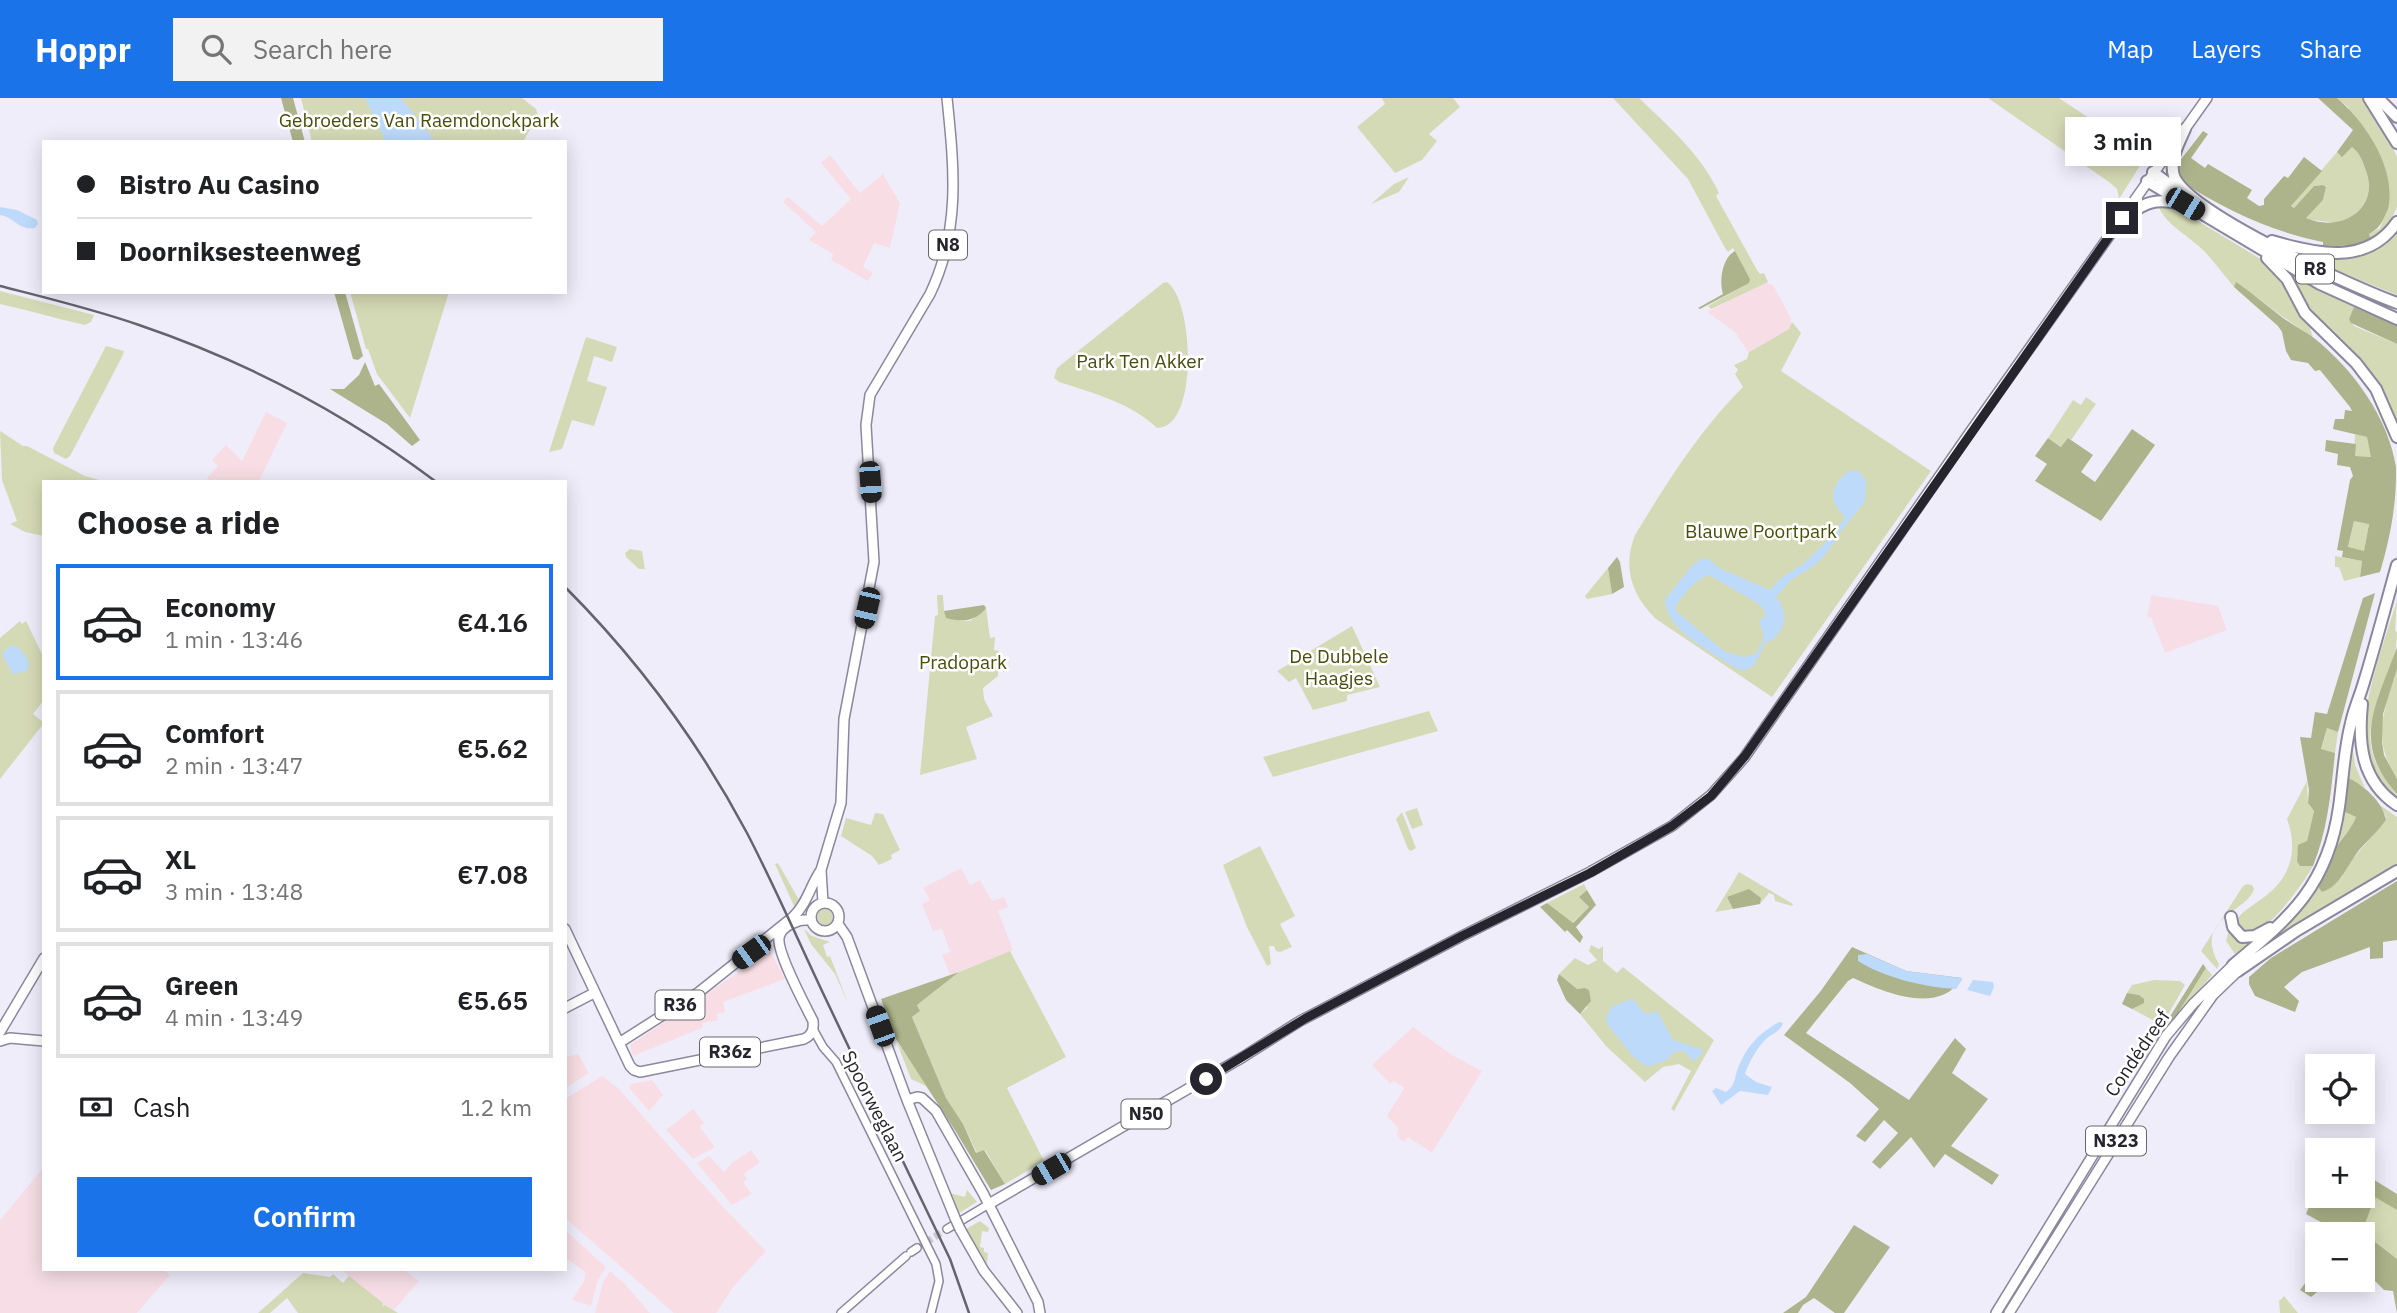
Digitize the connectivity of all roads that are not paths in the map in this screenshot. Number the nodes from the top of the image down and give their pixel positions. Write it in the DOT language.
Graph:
graph roads {
  1 [pos="947,98"];
  2 [pos="2207,98"];
  3 [pos="2369,98"];
  4 [pos="2378,98"];
  5 [pos="2397,117"];
  6 [pos="2185,129"];
  7 [pos="2397,143"];
  8 [pos="2150,177"];
  9 [pos="2199,202"];
  10 [pos="2185,204"];
  11 [pos="2122,218"];
  12 [pos="2397,222"];
  13 [pos="2238,226"];
  14 [pos="2261,251"];
  15 [pos="2397,303"];
  16 [pos="2397,319"];
  17 [pos="2397,437"];
  18 [pos="2397,565"];
  19 [pos="2364,684"];
  20 [pos="2397,806"];
  21 [pos="821,870"];
  22 [pos="2397,871"];
  23 [pos="823,903"];
  24 [pos="793,917"];
  25 [pos="811,917"];
  26 [pos="2231,917"];
  27 [pos="2282,922"];
  28 [pos="835,927"];
  29 [pos="567,933"];
  30 [pos="782,954"];
  31 [pos="42,961"];
  32 [pos="737,962"];
  33 [pos="2235,968"];
  34 [pos="594,993"];
  35 [pos="567,1007"];
  36 [pos="813,1029"];
  37 [pos="0,1032"];
  38 [pos="0,1041"];
  39 [pos="42,1041"];
  40 [pos="619,1043"];
  41 [pos="907,1100"];
  42 [pos="989,1204"];
  43 [pos="947,1229"];
  44 [pos="911,1252"];
  45 [pos="841,1313"];
  46 [pos="931,1313"];
  47 [pos="1017,1313"];
  48 [pos="1040,1313"];
  49 [pos="1996,1313"];
  50 [pos="2009,1313"];
  1 -- 21 [label="main road, N8"];
  2 -- 6 [label="main road, N50"];
  3 -- 7 [label="highway"];
  4 -- 5 [label="highway"];
  6 -- 8 [label="main road, N50"];
  6 -- 9 [label="highway"];
  8 -- 9 [label="highway, R8"];
  8 -- 10 [label="highway, R8"];
  8 -- 11 [label="main road, N50"];
  9 -- 13 [label="highway, R8"];
  10 -- 11 [label="highway"];
  10 -- 14 [label="highway, R8"];
  11 -- 42 [label="main road, N50"];
  12 -- 13 [label="highway"];
  13 -- 15 [label="highway, R8"];
  14 -- 16 [label="highway, R8"];
  14 -- 17 [label="highway"];
  18 -- 19 [label="highway"];
  19 -- 20 [label="highway"];
  19 -- 27 [label="highway, N323"];
  21 -- 23 [label="main road, N8"];
  21 -- 24 [label="main road, N8"];
  22 -- 33 [label="highway, N323"];
  23 -- 25 [label="main road"];
  23 -- 28 [label="main road"];
  24 -- 25 [label="main road, R36"];
  24 -- 32 [label="main road, R36"];
  25 -- 28 [label="main road"];
  25 -- 30 [label="main road"];
  26 -- 27 [label="highway"];
  27 -- 33 [label="highway, N323"];
  28 -- 41 [label="main road"];
  29 -- 34 [label="main road"];
  30 -- 32 [label="main road, R36"];
  30 -- 36 [label="main road, Spoorweglaan"];
  31 -- 37 [label="main road"];
  32 -- 40 [label="main road, R36"];
  33 -- 49 [label="main road, Condédreef / N323"];
  33 -- 50 [label="main road, Condédreef / N323"];
  34 -- 35 [label="main road"];
  34 -- 40 [label="main road"];
  36 -- 40 [label="main road, R36z"];
  36 -- 46 [label="street, Spoorweglaan"];
  38 -- 39 [label="main road"];
  41 -- 42 [label="main road"];
  41 -- 47 [label="main road, bridge"];
  42 -- 43 [label="street"];
  42 -- 48 [label="main road"];
  44 -- 45 [label="street"];
}
